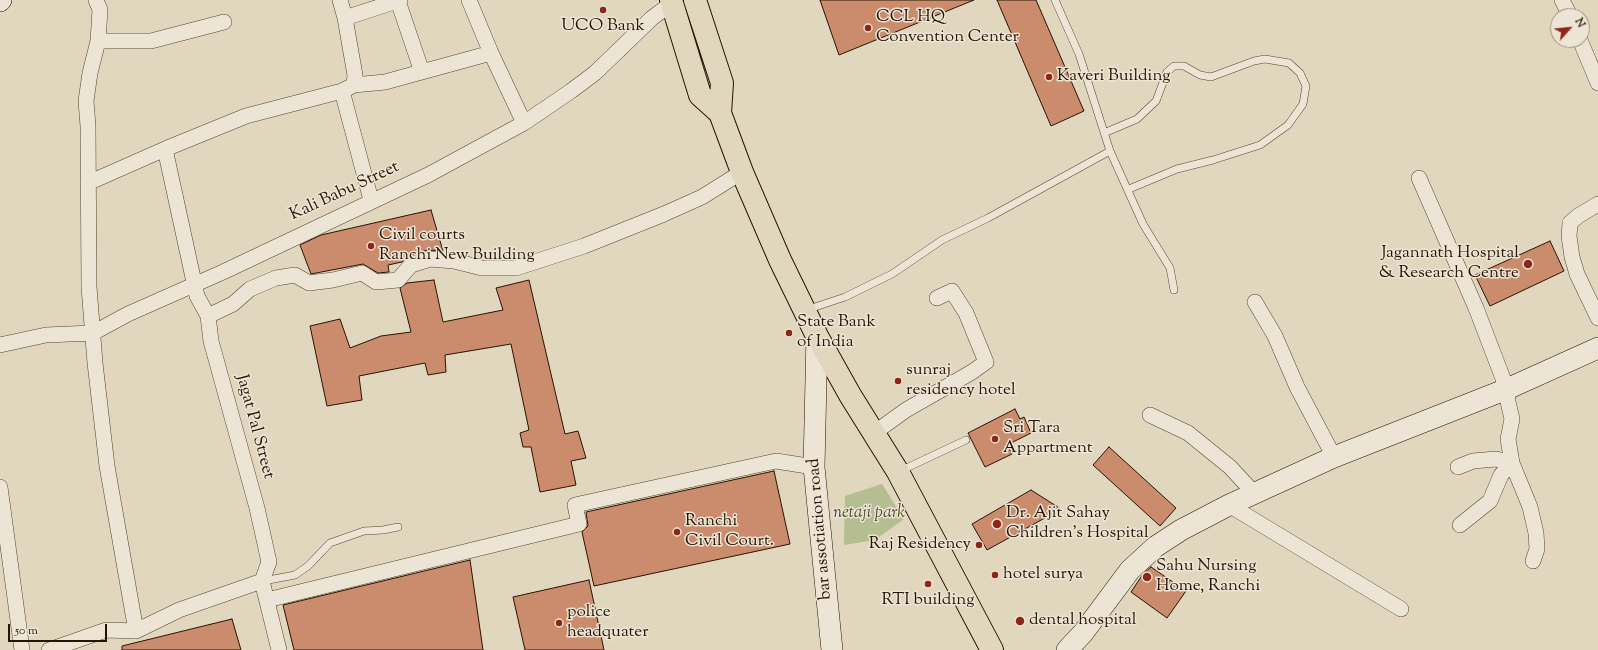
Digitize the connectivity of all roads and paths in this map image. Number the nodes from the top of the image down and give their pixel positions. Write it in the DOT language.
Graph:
graph roads {
  1 [pos="96,0"];
  2 [pos="340,0"];
  3 [pos="399,0"];
  4 [pos="469,0"];
  5 [pos="695,0"];
  6 [pos="1055,0"];
  7 [pos="672,1"];
  8 [pos="345,18"];
  9 [pos="224,22"];
  10 [pos="98,41"];
  11 [pos="1583,48"];
  12 [pos="491,53"];
  13 [pos="422,72"];
  14 [pos="1598,82"];
  15 [pos="348,88"];
  16 [pos="720,113"];
  17 [pos="524,123"];
  18 [pos="1104,134"];
  19 [pos="165,149"];
  20 [pos="1110,151"];
  21 [pos="742,172"];
  22 [pos="1419,178"];
  23 [pos="88,183"];
  24 [pos="1129,189"];
  25 [pos="372,200"];
  26 [pos="1598,204"];
  27 [pos="195,284"];
  28 [pos="1174,290"];
  29 [pos="937,298"];
  30 [pos="1255,302"];
  31 [pos="803,310"];
  32 [pos="208,316"];
  33 [pos="1598,318"];
  34 [pos="93,333"];
  35 [pos="817,336"];
  36 [pos="0,345"];
  37 [pos="1598,348"];
  38 [pos="1507,389"];
  39 [pos="1150,415"];
  40 [pos="874,433"];
  41 [pos="966,440"];
  42 [pos="1334,457"];
  43 [pos="1512,463"];
  44 [pos="814,467"];
  45 [pos="1458,467"];
  46 [pos="898,472"];
  47 [pos="0,487"];
  48 [pos="1254,494"];
  49 [pos="1229,504"];
  50 [pos="1460,525"];
  51 [pos="398,527"];
  52 [pos="1533,561"];
  53 [pos="262,581"];
  54 [pos="267,600"];
  55 [pos="1401,609"];
  56 [pos="136,631"];
  57 [pos="22,650"];
  58 [pos="49,650"];
  59 [pos="279,650"];
  60 [pos="832,650"];
  61 [pos="992,650"];
  62 [pos="1067,650"];
  1 -- 10 [label="street"];
  2 -- 8 [label="street"];
  3 -- 8 [label="street"];
  3 -- 13 [label="street"];
  4 -- 12 [label="street"];
  5 -- 16 [label="main road"];
  6 -- 18 [label="lane"];
  7 -- 16 [label="main road"];
  7 -- 17 [label="street, Kali Babu Street"];
  8 -- 15 [label="street"];
  9 -- 10 [label="street"];
  10 -- 23 [label="street"];
  11 -- 14 [label="street"];
  12 -- 13 [label="street"];
  12 -- 17 [label="street"];
  13 -- 15 [label="street"];
  15 -- 19 [label="street"];
  15 -- 25 [label="street"];
  16 -- 21 [label="main road"];
  17 -- 25 [label="street, Kali Babu Street"];
  18 -- 20 [label="lane"];
  18 -- 24 [label="lane"];
  19 -- 23 [label="street"];
  19 -- 27 [label="street, Jagat Pal Street"];
  20 -- 24 [label="lane"];
  20 -- 31 [label="lane"];
  21 -- 31 [label="main road"];
  21 -- 32 [label="street"];
  22 -- 38 [label="street"];
  23 -- 34 [label="street"];
  24 -- 28 [label="lane"];
  25 -- 27 [label="street, Kali Babu Street"];
  26 -- 33 [label="street"];
  27 -- 32 [label="street, Jagat Pal Street"];
  27 -- 34 [label="street, Kali Babu Street"];
  29 -- 40 [label="street"];
  30 -- 42 [label="street"];
  31 -- 35 [label="main road"];
  32 -- 53 [label="street, Jagat Pal Street"];
  34 -- 36 [label="street, Kali Babu Street"];
  34 -- 56 [label="street"];
  35 -- 40 [label="main road"];
  35 -- 44 [label="main road, bar assotiation road"];
  37 -- 38 [label="main road"];
  38 -- 42 [label="main road"];
  38 -- 43 [label="street"];
  39 -- 48 [label="street"];
  40 -- 46 [label="main road"];
  41 -- 46 [label="lane"];
  42 -- 48 [label="main road"];
  43 -- 45 [label="street"];
  43 -- 50 [label="street"];
  43 -- 52 [label="street"];
  44 -- 54 [label="street"];
  44 -- 60 [label="main road, bar assotiation road"];
  46 -- 61 [label="main road"];
  47 -- 57 [label="street"];
  48 -- 49 [label="main road"];
  49 -- 55 [label="street"];
  49 -- 62 [label="main road"];
  51 -- 53 [label="lane"];
  53 -- 54 [label="street"];
  53 -- 56 [label="street"];
  54 -- 59 [label="street"];
  56 -- 58 [label="street"];
}
